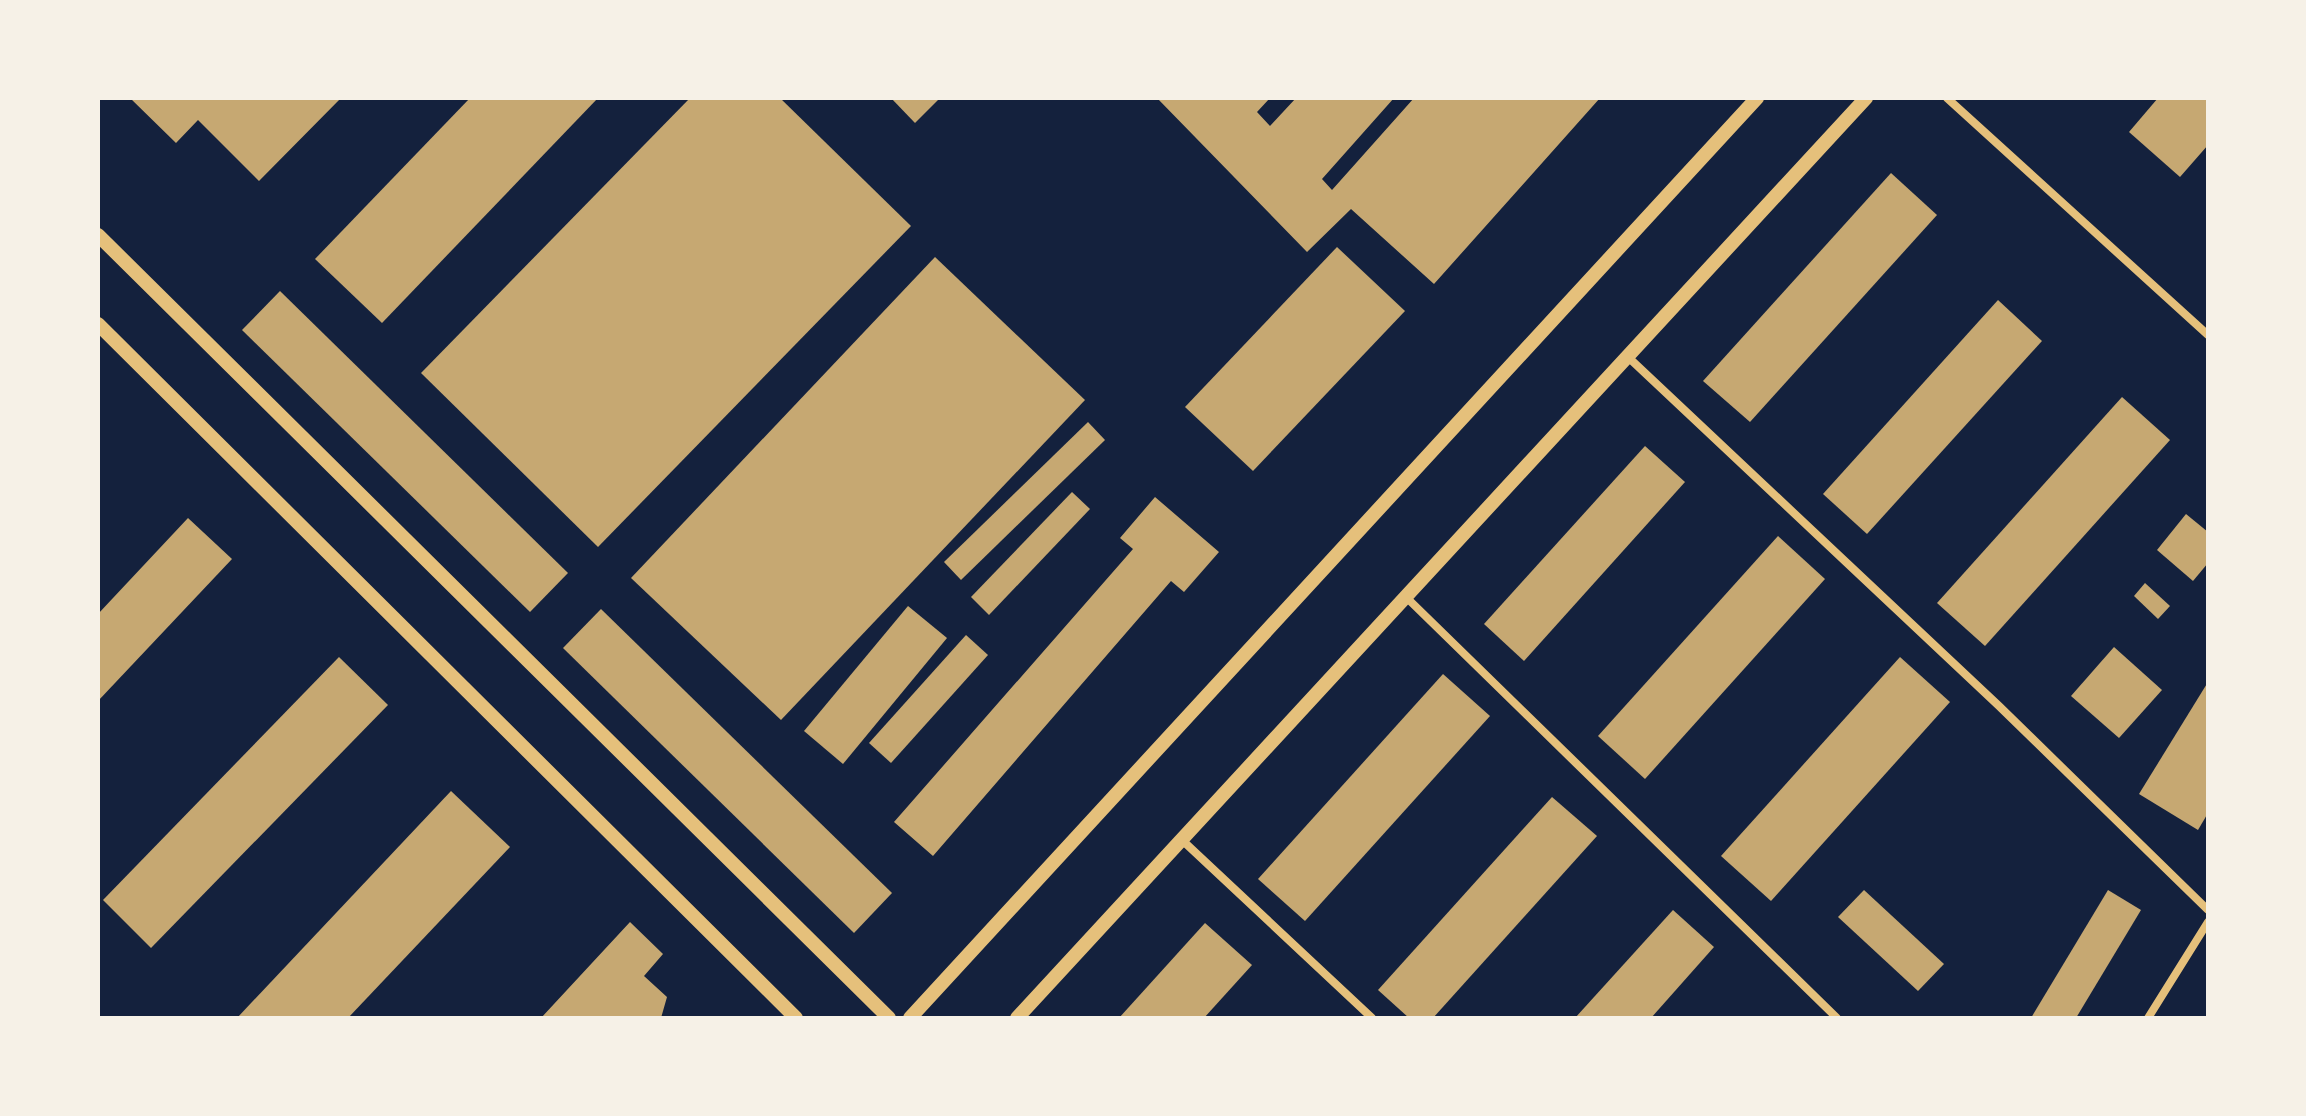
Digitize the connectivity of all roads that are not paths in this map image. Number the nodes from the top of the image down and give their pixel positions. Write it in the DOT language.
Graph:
graph roads {
  1 [pos="1757,98"];
  2 [pos="1866,98"];
  3 [pos="1947,98"];
  4 [pos="98,235"];
  5 [pos="98,324"];
  6 [pos="2208,335"];
  7 [pos="1628,357"];
  8 [pos="1407,598"];
  9 [pos="1182,840"];
  10 [pos="2208,910"];
  11 [pos="2208,922"];
  12 [pos="796,1018"];
  13 [pos="889,1018"];
  14 [pos="910,1018"];
  15 [pos="1017,1018"];
  16 [pos="1372,1018"];
  17 [pos="1837,1018"];
  18 [pos="2148,1018"];
  1 -- 14 [label="street"];
  2 -- 7 [label="street"];
  3 -- 6 [label="street"];
  4 -- 13 [label="street"];
  5 -- 12 [label="street"];
  7 -- 8 [label="street"];
  7 -- 10 [label="street"];
  8 -- 9 [label="street"];
  8 -- 17 [label="street"];
  9 -- 15 [label="street"];
  9 -- 16 [label="street"];
  11 -- 18 [label="street"];
}
